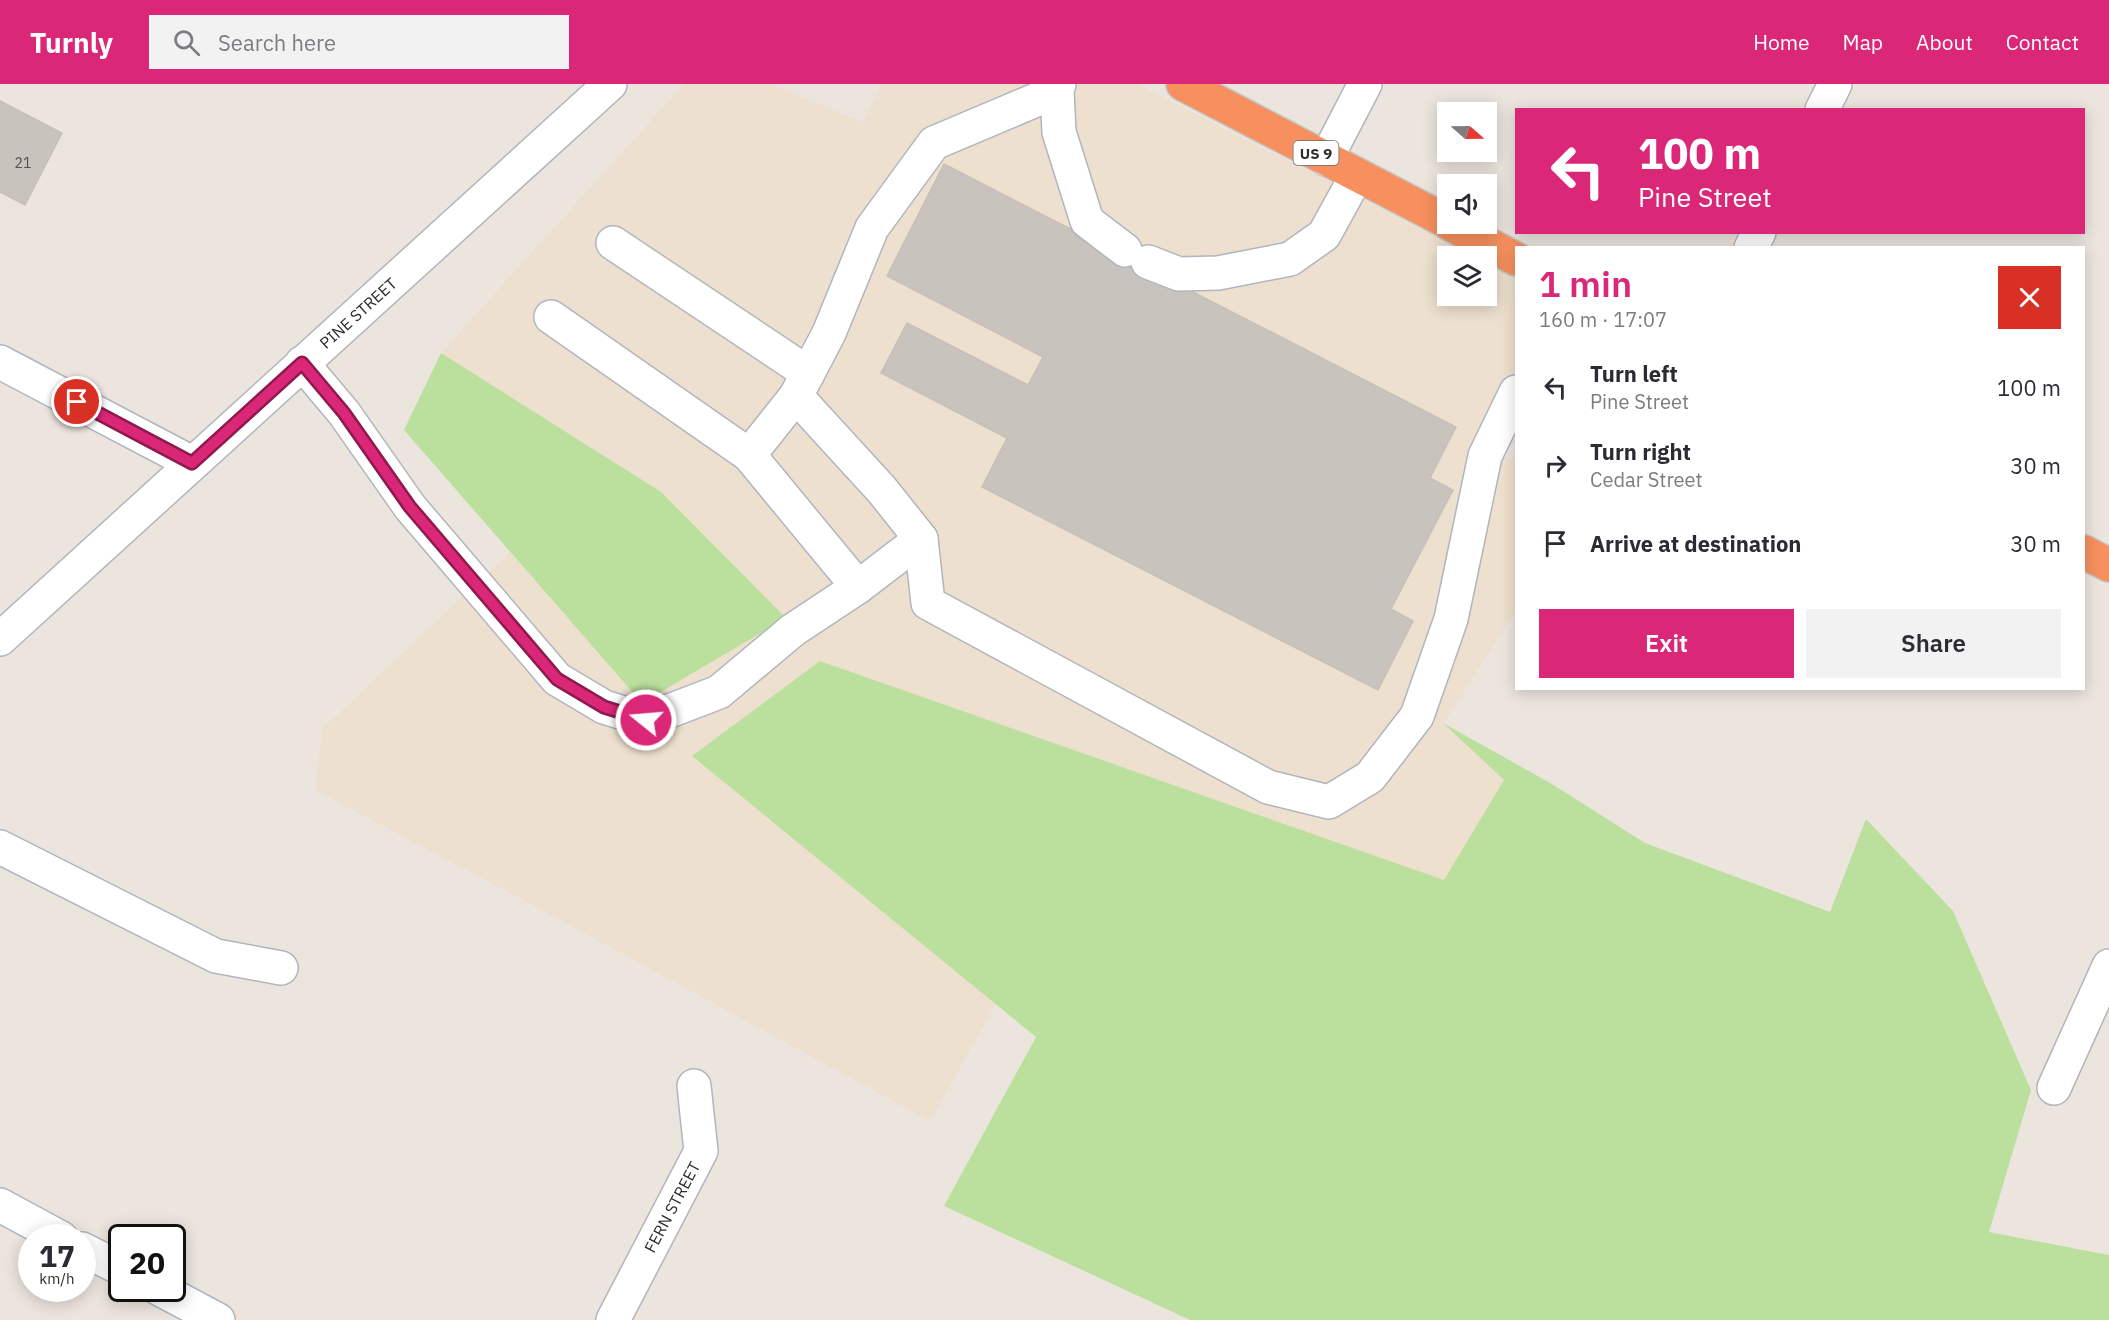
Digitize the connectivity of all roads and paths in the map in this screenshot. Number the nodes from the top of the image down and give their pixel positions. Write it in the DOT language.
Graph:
graph roads {
  1 [pos="610,84"];
  2 [pos="1184,84"];
  3 [pos="1365,84"];
  4 [pos="1835,84"];
  5 [pos="1058,87"];
  6 [pos="1823,108"];
  7 [pos="1326,159"];
  8 [pos="1357,175"];
  9 [pos="1437,217"];
  10 [pos="1469,234"];
  11 [pos="613,243"];
  12 [pos="1515,258"];
  13 [pos="551,317"];
  14 [pos="0,362"];
  15 [pos="302,363"];
  16 [pos="802,384"];
  17 [pos="1515,394"];
  18 [pos="749,455"];
  19 [pos="192,463"];
  20 [pos="921,539"];
  21 [pos="2085,553"];
  22 [pos="2109,565"];
  23 [pos="858,587"];
  24 [pos="0,639"];
  25 [pos="0,847"];
  26 [pos="2109,966"];
  27 [pos="281,968"];
  28 [pos="694,1086"];
  29 [pos="2054,1088"];
  30 [pos="0,1205"];
  31 [pos="35,1224"];
  32 [pos="184,1302"];
  33 [pos="218,1320"];
  34 [pos="613,1320"];
  1 -- 15 [label="street, PINE STREET"];
  2 -- 7 [label="highway, US 9"];
  3 -- 7 [label="street"];
  4 -- 6 [label="street"];
  5 -- 8 [label="street"];
  5 -- 16 [label="street"];
  7 -- 8 [label="highway, US 9"];
  8 -- 9 [label="highway, US 9"];
  10 -- 12 [label="highway, US 9"];
  11 -- 16 [label="street"];
  13 -- 18 [label="street"];
  14 -- 19 [label="street"];
  15 -- 19 [label="street, PINE STREET"];
  15 -- 23 [label="street"];
  16 -- 18 [label="street"];
  16 -- 20 [label="street"];
  17 -- 20 [label="street"];
  18 -- 23 [label="street"];
  19 -- 24 [label="street, PINE STREET"];
  20 -- 23 [label="street"];
  21 -- 22 [label="highway"];
  25 -- 27 [label="street"];
  26 -- 29 [label="street"];
  28 -- 34 [label="street, FERN STREET"];
  30 -- 31 [label="street"];
  32 -- 33 [label="street"];
}
